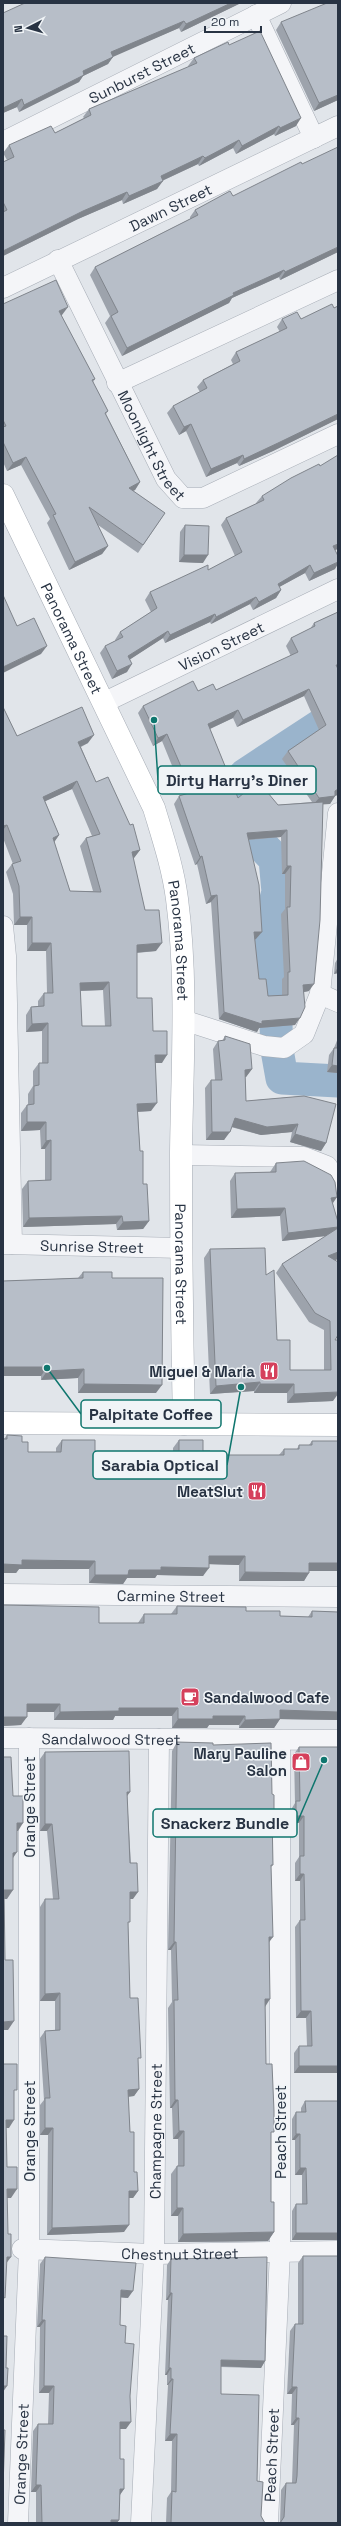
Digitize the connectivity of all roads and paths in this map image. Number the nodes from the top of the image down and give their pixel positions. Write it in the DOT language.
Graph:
graph roads {
  1 [pos="281,3"];
  2 [pos="256,15"];
  3 [pos="338,126"];
  4 [pos="314,138"];
  5 [pos="3,142"];
  6 [pos="58,260"];
  7 [pos="338,280"];
  8 [pos="3,288"];
  9 [pos="117,383"];
  10 [pos="338,434"];
  11 [pos="3,495"];
  12 [pos="338,589"];
  13 [pos="105,702"];
  14 [pos="338,813"];
  15 [pos="3,926"];
  16 [pos="332,938"];
  17 [pos="320,994"];
  18 [pos="338,1002"];
  19 [pos="183,1020"];
  20 [pos="6,1091"];
  21 [pos="181,1155"];
  22 [pos="338,1182"];
  23 [pos="8,1244"];
  24 [pos="182,1248"];
  25 [pos="3,1423"];
  26 [pos="184,1424"];
  27 [pos="338,1425"];
  28 [pos="3,1594"];
  29 [pos="338,1597"];
  30 [pos="3,1738"];
  31 [pos="29,1738"];
  32 [pos="159,1739"];
  33 [pos="280,1740"];
  34 [pos="338,1740"];
  35 [pos="26,2250"];
  36 [pos="338,2251"];
  37 [pos="280,2252"];
  38 [pos="154,2254"];
  39 [pos="18,2523"];
  40 [pos="141,2523"];
  41 [pos="268,2523"];
  1 -- 2 [label="street, Sunburst Street"];
  2 -- 4 [label="street"];
  2 -- 5 [label="street, Sunburst Street"];
  3 -- 4 [label="street, Dawn Street"];
  4 -- 6 [label="street, Dawn Street"];
  6 -- 8 [label="street, Dawn Street"];
  6 -- 9 [label="street, Moonlight Street"];
  7 -- 9 [label="street"];
  9 -- 10 [label="street, Moonlight Street"];
  11 -- 13 [label="street, Panorama Street"];
  12 -- 13 [label="street, Vision Street"];
  13 -- 19 [label="street, Panorama Street"];
  14 -- 16 [label="street"];
  15 -- 20 [label="street"];
  16 -- 17 [label="street"];
  17 -- 18 [label="street"];
  17 -- 19 [label="street"];
  19 -- 21 [label="street, Panorama Street"];
  20 -- 23 [label="street"];
  21 -- 22 [label="street"];
  21 -- 24 [label="street, Panorama Street"];
  23 -- 24 [label="street, Sunrise Street"];
  24 -- 26 [label="street, Panorama Street"];
  25 -- 26 [label="street"];
  26 -- 27 [label="street"];
  28 -- 29 [label="street, Carmine Street"];
  30 -- 31 [label="street, Sandalwood Street"];
  31 -- 32 [label="street, Sandalwood Street"];
  31 -- 35 [label="street, Orange Street"];
  32 -- 33 [label="street, Sandalwood Street"];
  32 -- 38 [label="street, Champagne Street"];
  33 -- 34 [label="street, Sandalwood Street"];
  33 -- 37 [label="street, Peach Street"];
  35 -- 38 [label="street, Chestnut Street"];
  35 -- 39 [label="street, Orange Street"];
  36 -- 37 [label="street, Chestnut Street"];
  37 -- 38 [label="street, Chestnut Street"];
  37 -- 41 [label="street, Peach Street"];
  38 -- 40 [label="street, Champagne Street"];
}
